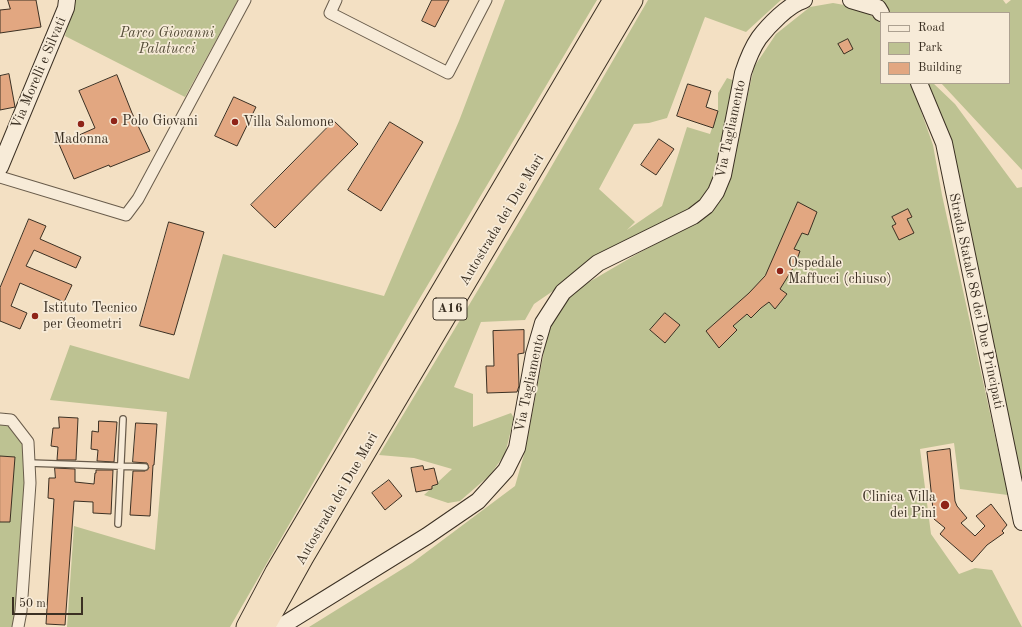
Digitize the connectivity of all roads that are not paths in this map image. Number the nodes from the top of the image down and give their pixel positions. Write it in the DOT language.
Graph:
graph roads {
  1 [pos="67,0"];
  2 [pos="245,0"];
  3 [pos="336,0"];
  4 [pos="486,0"];
  5 [pos="614,0"];
  6 [pos="632,0"];
  7 [pos="804,0"];
  8 [pos="852,0"];
  9 [pos="880,12"];
  10 [pos="919,84"];
  11 [pos="0,167"];
  12 [pos="0,177"];
  13 [pos="0,419"];
  14 [pos="123,419"];
  15 [pos="29,463"];
  16 [pos="120,466"];
  17 [pos="145,467"];
  18 [pos="1022,522"];
  19 [pos="118,524"];
  20 [pos="271,624"];
  21 [pos="18,627"];
  22 [pos="247,627"];
  1 -- 11 [label="main road, Via Morelli e Silvati"];
  2 -- 12 [label="street"];
  3 -- 4 [label="street"];
  5 -- 22 [label="highway, Autostrada dei Due Mari / A16"];
  6 -- 20 [label="highway, Autostrada dei Due Mari / A16"];
  7 -- 20 [label="main road, Via Tagliamento"];
  8 -- 9 [label="main road"];
  10 -- 18 [label="main road, Strada Statale 88 dei Due Principati"];
  13 -- 15 [label="street"];
  14 -- 16 [label="lane"];
  15 -- 16 [label="lane"];
  15 -- 21 [label="street"];
  16 -- 17 [label="lane"];
  16 -- 19 [label="lane"];
}
